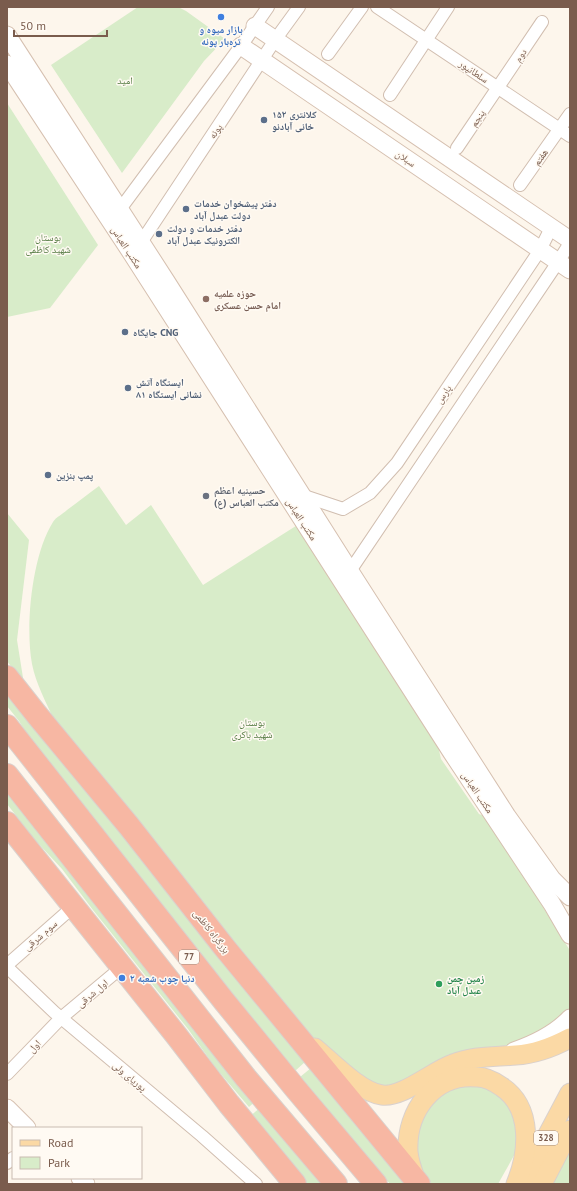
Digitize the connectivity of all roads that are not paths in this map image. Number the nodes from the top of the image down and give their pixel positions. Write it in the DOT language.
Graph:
graph roads {
  1 [pos="268,7"];
  2 [pos="298,7"];
  3 [pos="362,7"];
  4 [pos="377,7"];
  5 [pos="448,7"];
  6 [pos="542,22"];
  7 [pos="255,26"];
  8 [pos="7,35"];
  9 [pos="275,40"];
  10 [pos="427,40"];
  11 [pos="242,46"];
  12 [pos="328,54"];
  13 [pos="262,60"];
  14 [pos="7,64"];
  15 [pos="497,87"];
  16 [pos="390,95"];
  17 [pos="570,114"];
  18 [pos="560,129"];
  19 [pos="570,136"];
  20 [pos="457,148"];
  21 [pos="520,185"];
  22 [pos="115,216"];
  23 [pos="551,228"];
  24 [pos="570,242"];
  25 [pos="136,249"];
  26 [pos="540,250"];
  27 [pos="564,266"];
  28 [pos="186,326"];
  29 [pos="397,463"];
  30 [pos="414,476"];
  31 [pos="301,495"];
  32 [pos="345,575"];
  33 [pos="7,677"];
  34 [pos="9,727"];
  35 [pos="7,775"];
  36 [pos="10,834"];
  37 [pos="569,897"];
  38 [pos="74,906"];
  39 [pos="570,936"];
  40 [pos="7,966"];
  41 [pos="122,967"];
  42 [pos="161,970"];
  43 [pos="62,1018"];
  44 [pos="570,1018"];
  45 [pos="287,1024"];
  46 [pos="570,1038"];
  47 [pos="497,1056"];
  48 [pos="7,1074"];
  49 [pos="211,1080"];
  50 [pos="570,1093"];
  51 [pos="7,1108"];
  52 [pos="26,1127"];
  53 [pos="570,1130"];
  54 [pos="271,1155"];
  55 [pos="417,1182"];
  56 [pos="256,1184"];
  57 [pos="284,1184"];
  58 [pos="295,1184"];
  59 [pos="336,1184"];
  60 [pos="376,1184"];
  61 [pos="516,1184"];
  62 [pos="522,1184"];
  63 [pos="542,1184"];
  1 -- 7 [label="street"];
  2 -- 9 [label="street, پونه"];
  3 -- 12 [label="street"];
  4 -- 10 [label="street, سلطانپور"];
  5 -- 10 [label="street"];
  6 -- 15 [label="street, دوم"];
  7 -- 9 [label="main road"];
  7 -- 11 [label="street"];
  8 -- 22 [label="main road, مکتب العباس"];
  9 -- 13 [label="street, پونه"];
  9 -- 23 [label="main road"];
  10 -- 15 [label="street, سلطانپور"];
  10 -- 16 [label="street"];
  11 -- 13 [label="main road, سبلان"];
  11 -- 22 [label="street"];
  13 -- 25 [label="street, پونه"];
  13 -- 26 [label="main road, سبلان"];
  14 -- 22 [label="main road, مکتب العباس"];
  15 -- 18 [label="street, سلطانپور"];
  15 -- 20 [label="street, پنجم"];
  17 -- 18 [label="street, هفتم"];
  18 -- 19 [label="street, سلطانپور"];
  18 -- 21 [label="street, هفتم"];
  22 -- 25 [label="main road, مکتب العباس"];
  23 -- 24 [label="main road"];
  23 -- 26 [label="street, پارس"];
  24 -- 27 [label="street"];
  25 -- 28 [label="main road, مکتب العباس"];
  26 -- 27 [label="main road, سبلان"];
  26 -- 29 [label="street, پارس"];
  27 -- 30 [label="street"];
  28 -- 31 [label="main road, مکتب العباس"];
  28 -- 32 [label="main road, مکتب العباس"];
  29 -- 30 [label="street"];
  29 -- 31 [label="street, پارس"];
  30 -- 32 [label="street"];
  31 -- 32 [label="main road, مکتب العباس"];
  32 -- 37 [label="main road, مکتب العباس"];
  32 -- 39 [label="main road, مکتب العباس"];
  33 -- 45 [label="highway, بزرگراه کاظمی"];
  34 -- 60 [label="highway, 77"];
  35 -- 42 [label="highway"];
  36 -- 38 [label="highway"];
  38 -- 40 [label="street, سوم شرقی"];
  38 -- 41 [label="highway"];
  40 -- 43 [label="street, پوریای ولی"];
  41 -- 43 [label="street, اول شرقی"];
  41 -- 49 [label="highway"];
  42 -- 49 [label="highway"];
  42 -- 59 [label="highway"];
  43 -- 48 [label="street, اول"];
  43 -- 56 [label="street, پوریای ولی"];
  44 -- 47 [label="main road"];
  45 -- 47 [label="main road"];
  45 -- 55 [label="highway, بزرگراه کاظمی"];
  46 -- 47 [label="main road"];
  49 -- 54 [label="highway"];
  50 -- 62 [label="main road, 328"];
  51 -- 52 [label="main road"];
  53 -- 63 [label="main road"];
  54 -- 57 [label="main road"];
  54 -- 58 [label="highway"];
  55 -- 61 [label="main road"];
}
